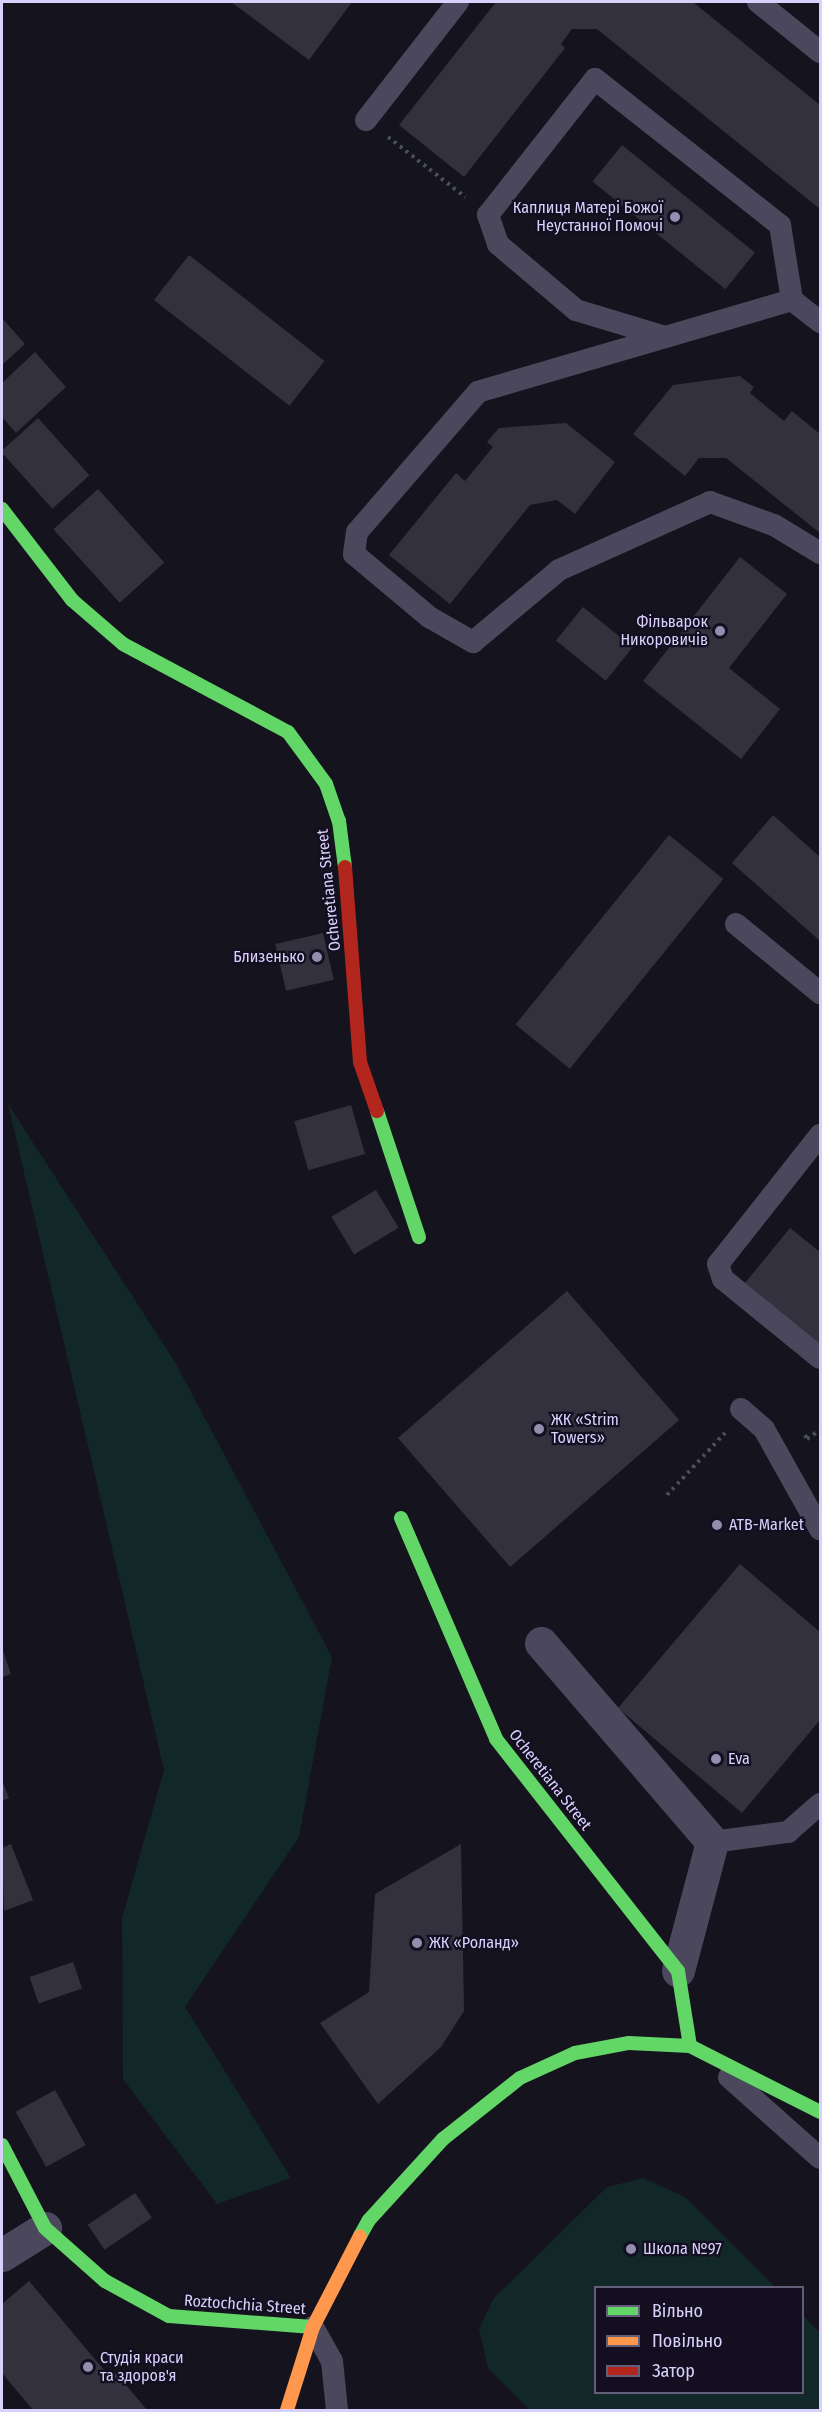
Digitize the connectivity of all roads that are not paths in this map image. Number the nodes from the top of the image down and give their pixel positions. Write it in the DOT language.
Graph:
graph roads {
  1 [pos="458,2"];
  2 [pos="758,2"];
  3 [pos="820,52"];
  4 [pos="366,120"];
  5 [pos="792,300"];
  6 [pos="820,322"];
  7 [pos="662,336"];
  8 [pos="2,509"];
  9 [pos="820,553"];
  10 [pos="736,924"];
  11 [pos="820,993"];
  12 [pos="820,1135"];
  13 [pos="419,1238"];
  14 [pos="820,1358"];
  15 [pos="736,1417"];
  16 [pos="401,1518"];
  17 [pos="820,1529"];
  18 [pos="541,1643"];
  19 [pos="820,1804"];
  20 [pos="712,1842"];
  21 [pos="678,1971"];
  22 [pos="690,2046"];
  23 [pos="820,2112"];
  24 [pos="2,2145"];
  25 [pos="820,2158"];
  26 [pos="45,2228"];
  27 [pos="2,2255"];
  28 [pos="313,2327"];
  29 [pos="287,2410"];
  30 [pos="337,2410"];
  1 -- 4 [label="lane"];
  2 -- 3 [label="lane"];
  5 -- 6 [label="lane"];
  5 -- 7 [label="lane"];
  5 -- 7 [label="lane"];
  7 -- 9 [label="lane"];
  8 -- 13 [label="street, Ocheretiana Street"];
  10 -- 11 [label="lane"];
  12 -- 14 [label="lane"];
  15 -- 17 [label="lane"];
  16 -- 21 [label="street, Ocheretiana Street"];
  18 -- 20 [label="street"];
  19 -- 20 [label="lane"];
  20 -- 21 [label="street"];
  21 -- 22 [label="street, Ocheretiana Street"];
  22 -- 23 [label="street"];
  22 -- 25 [label="lane"];
  22 -- 28 [label="street"];
  24 -- 26 [label="street, Roztochchia Street"];
  26 -- 27 [label="street"];
  26 -- 28 [label="street, Roztochchia Street"];
  28 -- 29 [label="street"];
  28 -- 30 [label="lane"];
}
